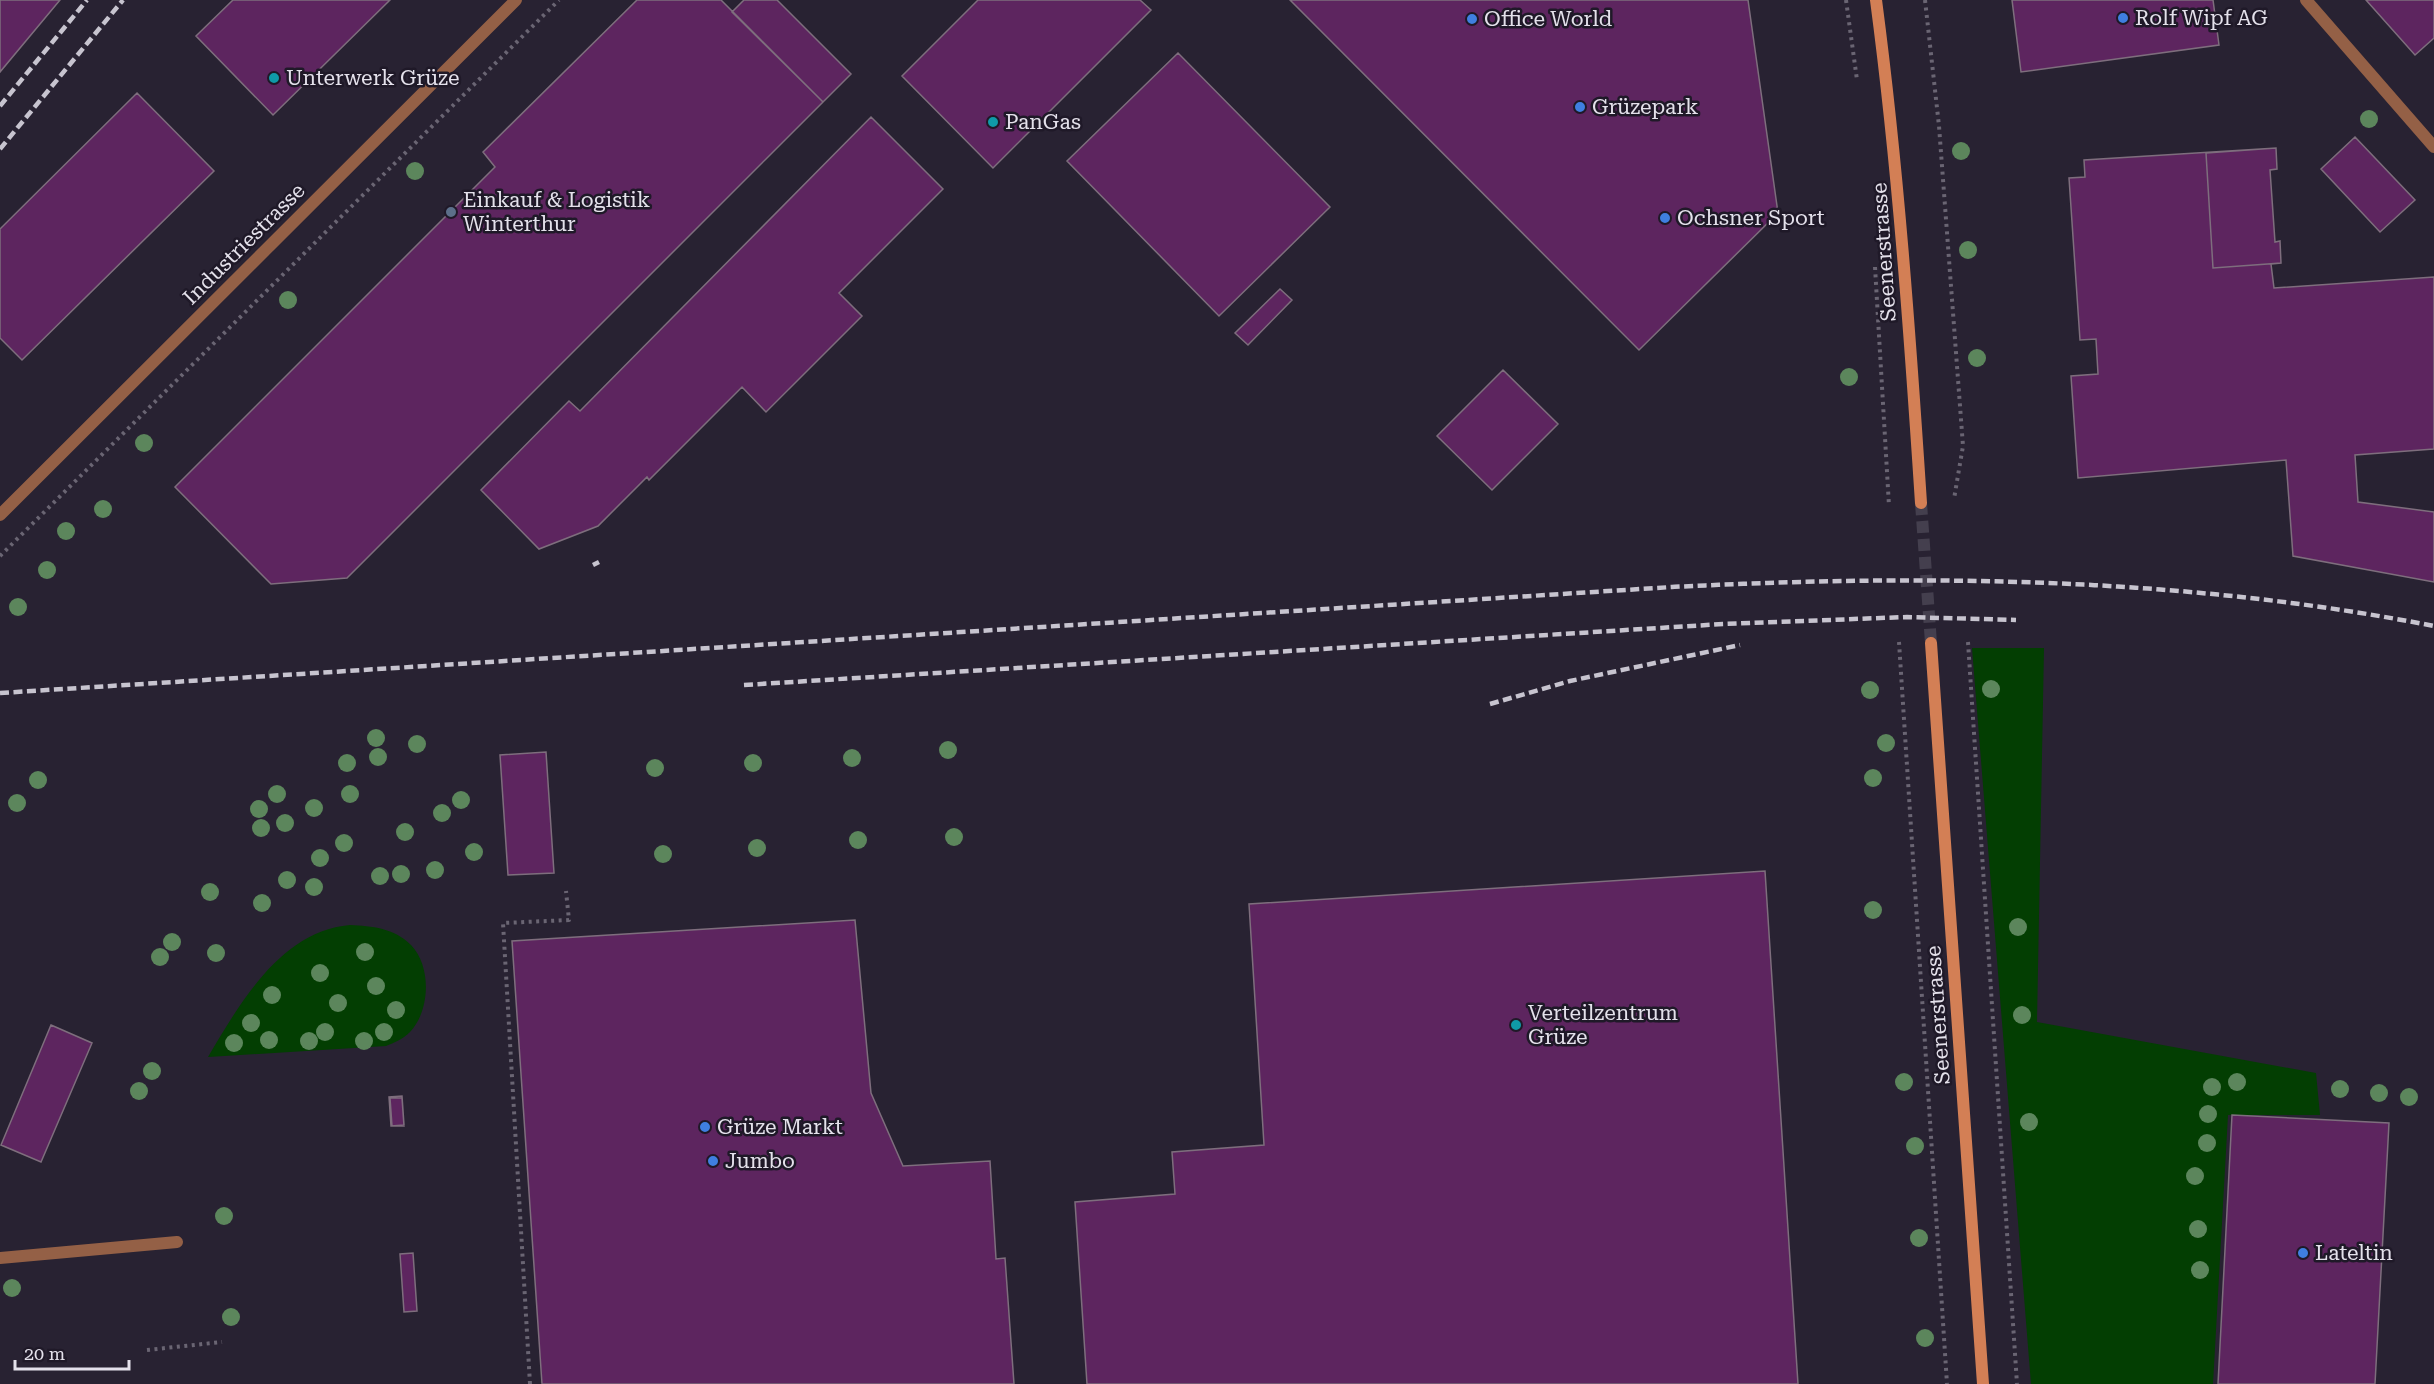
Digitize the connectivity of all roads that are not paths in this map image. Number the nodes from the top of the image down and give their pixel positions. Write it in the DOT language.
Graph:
graph roads {
  1 [pos="516,0"];
  2 [pos="1876,0"];
  3 [pos="2306,0"];
  4 [pos="2434,147"];
  5 [pos="1921,503"];
  6 [pos="0,515"];
  7 [pos="1931,643"];
  8 [pos="177,1242"];
  9 [pos="0,1258"];
  10 [pos="1983,1384"];
  1 -- 6 [label="street, Industriestrasse"];
  2 -- 5 [label="main road, Seenerstrasse"];
  3 -- 4 [label="street"];
  7 -- 10 [label="main road, Seenerstrasse"];
  8 -- 9 [label="street"];
}
